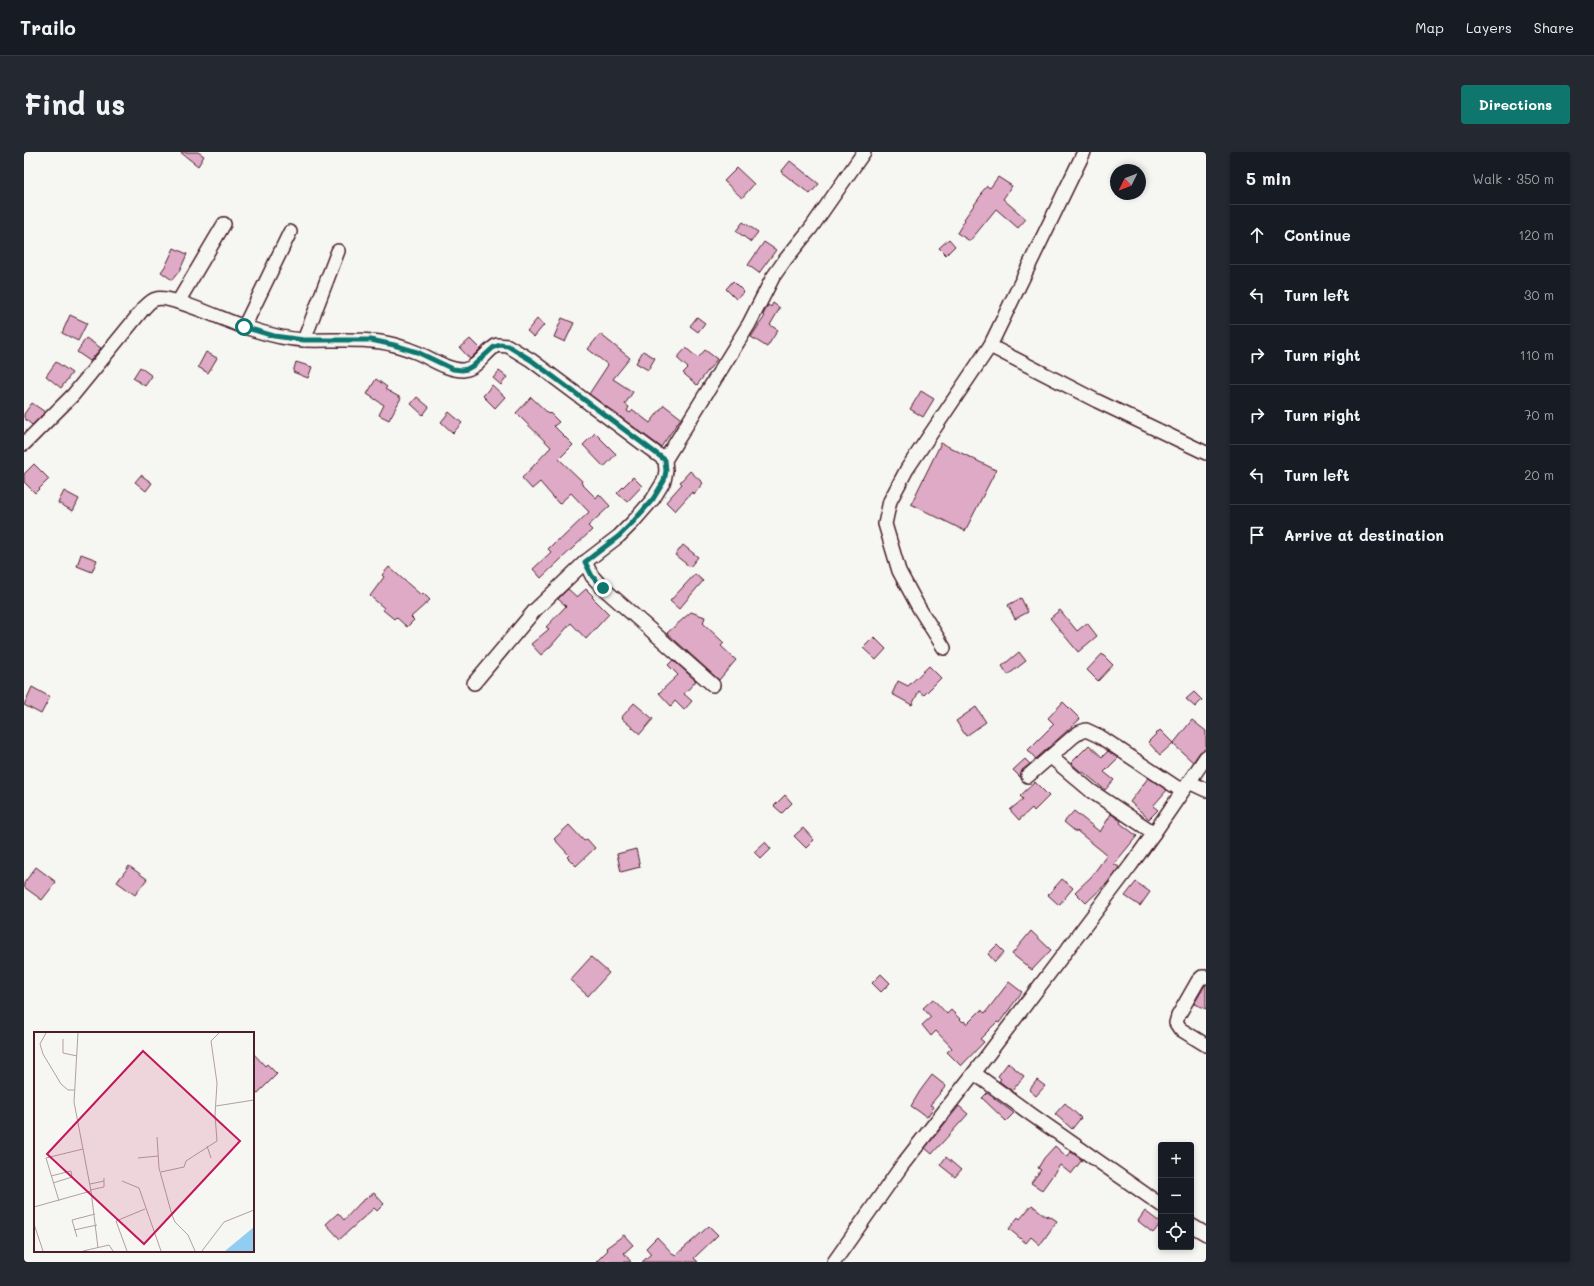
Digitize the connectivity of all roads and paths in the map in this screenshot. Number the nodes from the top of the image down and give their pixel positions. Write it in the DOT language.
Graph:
graph roads {
  1 [pos="864,152"];
  2 [pos="1084,152"];
  3 [pos="224,224"];
  4 [pos="290,232"];
  5 [pos="338,250"];
  6 [pos="178,302"];
  7 [pos="244,327"];
  8 [pos="304,340"];
  9 [pos="990,346"];
  10 [pos="24,444"];
  11 [pos="1206,453"];
  12 [pos="665,460"];
  13 [pos="585,562"];
  14 [pos="944,648"];
  15 [pos="474,683"];
  16 [pos="713,685"];
  17 [pos="1051,757"];
  18 [pos="1206,757"];
  19 [pos="1028,776"];
  20 [pos="1185,786"];
  21 [pos="1206,790"];
  22 [pos="1154,833"];
  23 [pos="1206,977"];
  24 [pos="1206,1045"];
  25 [pos="974,1073"];
  26 [pos="1158,1203"];
  27 [pos="1194,1227"];
  28 [pos="1206,1234"];
  29 [pos="834,1262"];
  1 -- 12 [label="street"];
  2 -- 9 [label="street"];
  3 -- 6 [label="street"];
  4 -- 7 [label="street"];
  5 -- 8 [label="street"];
  6 -- 7 [label="street"];
  6 -- 10 [label="street"];
  7 -- 8 [label="street"];
  8 -- 12 [label="street"];
  9 -- 11 [label="street"];
  9 -- 14 [label="street"];
  12 -- 13 [label="street"];
  13 -- 15 [label="street"];
  13 -- 16 [label="street"];
  17 -- 19 [label="street"];
  17 -- 20 [label="street"];
  17 -- 22 [label="street"];
  18 -- 20 [label="street"];
  20 -- 21 [label="street"];
  20 -- 22 [label="street"];
  22 -- 25 [label="street"];
  23 -- 24 [label="street"];
  25 -- 26 [label="street"];
  25 -- 29 [label="street"];
  27 -- 28 [label="street"];
}
